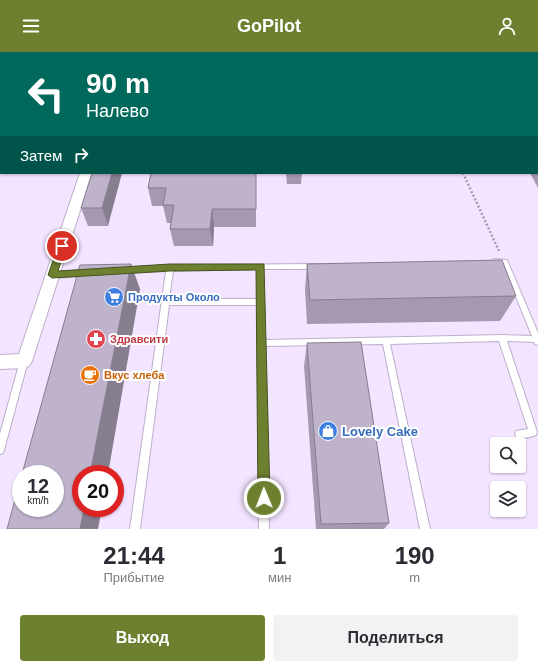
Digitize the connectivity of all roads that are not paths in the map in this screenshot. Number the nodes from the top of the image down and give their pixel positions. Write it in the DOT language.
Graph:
graph roads {
  1 [pos="86,174"];
  2 [pos="489,262"];
  3 [pos="323,265"];
  4 [pos="260,267"];
  5 [pos="170,268"];
  6 [pos="115,271"];
  7 [pos="92,272"];
  8 [pos="52,275"];
  9 [pos="166,302"];
  10 [pos="261,302"];
  11 [pos="502,338"];
  12 [pos="386,341"];
  13 [pos="537,341"];
  14 [pos="262,343"];
  15 [pos="24,361"];
  16 [pos="0,362"];
  17 [pos="519,434"];
  18 [pos="0,450"];
  19 [pos="135,529"];
  20 [pos="264,529"];
  21 [pos="425,529"];
  1 -- 8 [label="street"];
  2 -- 13 [label="lane"];
  3 -- 4 [label="lane"];
  4 -- 5 [label="lane"];
  4 -- 10 [label="lane"];
  5 -- 6 [label="lane"];
  5 -- 9 [label="lane"];
  7 -- 8 [label="lane"];
  8 -- 15 [label="street"];
  9 -- 10 [label="lane"];
  9 -- 19 [label="lane"];
  10 -- 14 [label="lane"];
  11 -- 12 [label="lane"];
  11 -- 13 [label="lane"];
  11 -- 17 [label="lane"];
  12 -- 14 [label="lane"];
  12 -- 21 [label="lane"];
  14 -- 20 [label="lane"];
  15 -- 16 [label="street"];
  15 -- 18 [label="lane"];
}
